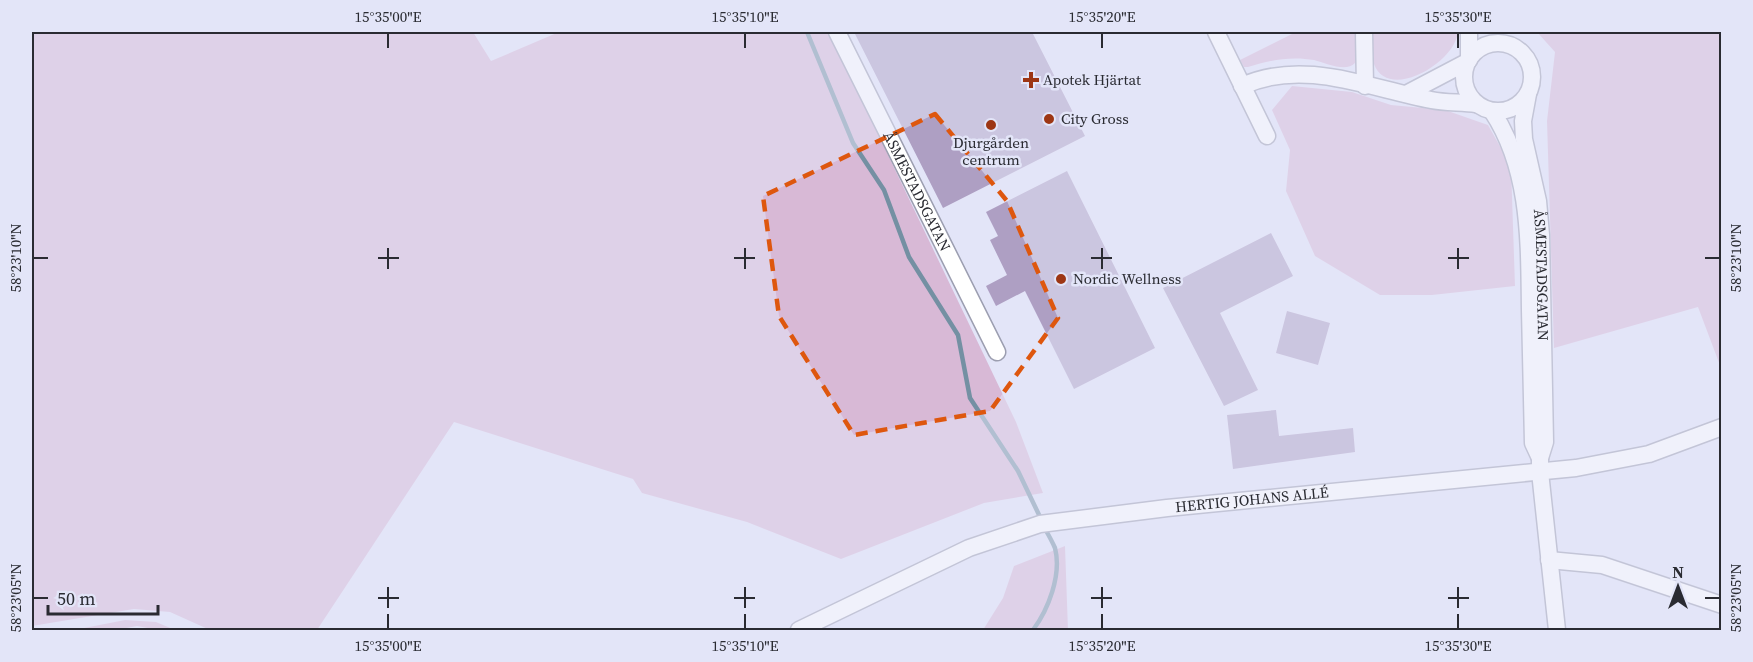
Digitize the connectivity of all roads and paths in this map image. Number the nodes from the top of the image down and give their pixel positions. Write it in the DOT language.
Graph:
graph roads {
  1 [pos="837,32"];
  2 [pos="1216,32"];
  3 [pos="1364,32"];
  4 [pos="1469,32"];
  5 [pos="1505,32"];
  6 [pos="1516,48"];
  7 [pos="1468,61"];
  8 [pos="1242,86"];
  9 [pos="1365,86"];
  10 [pos="1406,94"];
  11 [pos="1528,94"];
  12 [pos="1476,104"];
  13 [pos="1492,111"];
  14 [pos="1268,136"];
  15 [pos="997,352"];
  16 [pos="1722,427"];
  17 [pos="1540,465"];
  18 [pos="1549,560"];
  19 [pos="1722,605"];
  20 [pos="799,630"];
  21 [pos="1557,630"];
  1 -- 15 [label="street, ÅSMESTADSGATAN"];
  2 -- 8 [label="street"];
  3 -- 9 [label="street"];
  4 -- 7 [label="street"];
  5 -- 6 [label="street"];
  6 -- 7 [label="street"];
  6 -- 11 [label="street"];
  7 -- 10 [label="street"];
  7 -- 12 [label="street"];
  8 -- 9 [label="street"];
  8 -- 14 [label="street"];
  9 -- 10 [label="street"];
  10 -- 12 [label="street"];
  11 -- 13 [label="street"];
  11 -- 17 [label="street, ÅSMESTADSGATAN"];
  12 -- 13 [label="street"];
  13 -- 17 [label="street, ÅSMESTADSGATAN"];
  16 -- 17 [label="street, HERTIG JOHANS ALLÉ"];
  17 -- 18 [label="street"];
  17 -- 20 [label="street, HERTIG JOHANS ALLÉ"];
  18 -- 19 [label="street"];
  18 -- 21 [label="street"];
}
